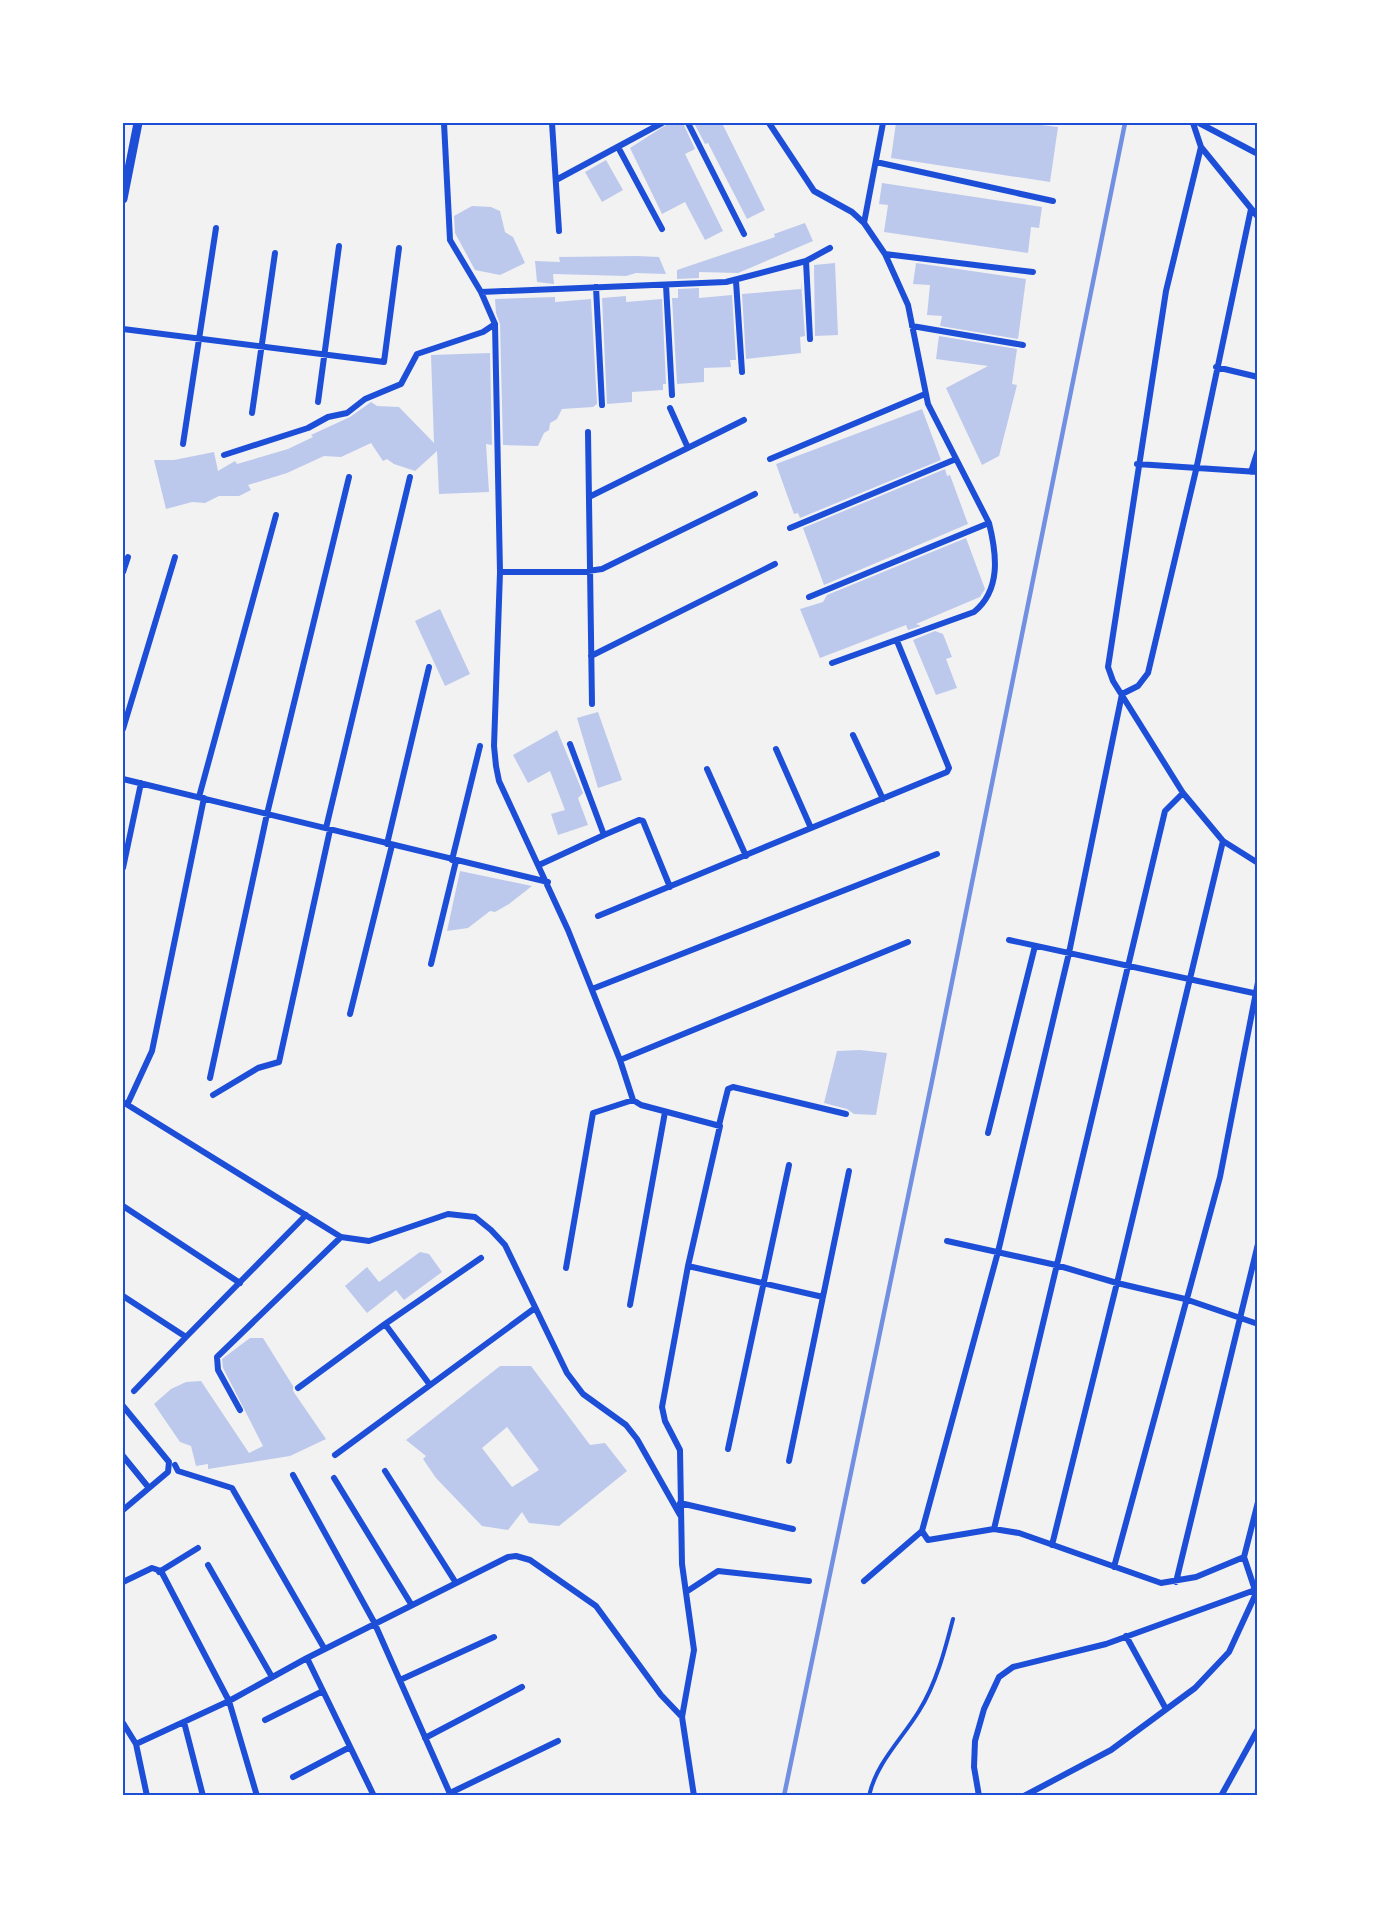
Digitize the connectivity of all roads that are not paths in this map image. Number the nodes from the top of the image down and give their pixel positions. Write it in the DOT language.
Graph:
graph roads {
  1 [pos="138,123"];
  2 [pos="444,123"];
  3 [pos="552,123"];
  4 [pos="662,123"];
  5 [pos="688,123"];
  6 [pos="769,123"];
  7 [pos="883,123"];
  8 [pos="1193,123"];
  9 [pos="1198,123"];
  10 [pos="618,147"];
  11 [pos="1201,147"];
  12 [pos="1258,153"];
  13 [pos="876,162"];
  14 [pos="555,180"];
  15 [pos="123,200"];
  16 [pos="1053,201"];
  17 [pos="1251,209"];
  18 [pos="1258,216"];
  19 [pos="864,224"];
  20 [pos="216,228"];
  21 [pos="662,229"];
  22 [pos="559,231"];
  23 [pos="744,234"];
  24 [pos="339,246"];
  25 [pos="399,248"];
  26 [pos="831,248"];
  27 [pos="275,253"];
  28 [pos="885,254"];
  29 [pos="806,261"];
  30 [pos="1033,272"];
  31 [pos="736,281"];
  32 [pos="666,285"];
  33 [pos="596,287"];
  34 [pos="481,292"];
  35 [pos="495,324"];
  36 [pos="912,326"];
  37 [pos="123,329"];
  38 [pos="198,339"];
  39 [pos="810,339"];
  40 [pos="1023,345"];
  41 [pos="261,346"];
  42 [pos="324,354"];
  43 [pos="1216,368"];
  44 [pos="742,372"];
  45 [pos="1258,377"];
  46 [pos="925,394"];
  47 [pos="672,395"];
  48 [pos="318,402"];
  49 [pos="602,405"];
  50 [pos="670,408"];
  51 [pos="252,413"];
  52 [pos="744,420"];
  53 [pos="588,432"];
  54 [pos="183,444"];
  55 [pos="688,448"];
  56 [pos="1258,450"];
  57 [pos="224,455"];
  58 [pos="770,459"];
  59 [pos="956,459"];
  60 [pos="1137,464"];
  61 [pos="1196,470"];
  62 [pos="1255,472"];
  63 [pos="349,477"];
  64 [pos="410,477"];
  65 [pos="755,494"];
  66 [pos="589,497"];
  67 [pos="276,515"];
  68 [pos="988,523"];
  69 [pos="790,528"];
  70 [pos="128,557"];
  71 [pos="175,558"];
  72 [pos="775,564"];
  73 [pos="590,571"];
  74 [pos="123,572"];
  75 [pos="500,572"];
  76 [pos="809,597"];
  77 [pos="897,641"];
  78 [pos="591,656"];
  79 [pos="832,663"];
  80 [pos="429,667"];
  81 [pos="1122,694"];
  82 [pos="592,704"];
  83 [pos="123,729"];
  84 [pos="853,735"];
  85 [pos="570,744"];
  86 [pos="480,746"];
  87 [pos="776,750"];
  88 [pos="707,769"];
  89 [pos="123,779"];
  90 [pos="141,783"];
  91 [pos="1183,793"];
  92 [pos="201,798"];
  93 [pos="883,799"];
  94 [pos="267,814"];
  95 [pos="812,828"];
  96 [pos="328,829"];
  97 [pos="604,835"];
  98 [pos="1222,841"];
  99 [pos="389,844"];
  100 [pos="937,854"];
  101 [pos="746,856"];
  102 [pos="454,860"];
  103 [pos="1258,863"];
  104 [pos="539,865"];
  105 [pos="123,868"];
  106 [pos="548,882"];
  107 [pos="670,887"];
  108 [pos="598,916"];
  109 [pos="1009,940"];
  110 [pos="908,942"];
  111 [pos="1035,946"];
  112 [pos="1069,953"];
  113 [pos="431,964"];
  114 [pos="1126,966"];
  115 [pos="1189,980"];
  116 [pos="1258,982"];
  117 [pos="592,989"];
  118 [pos="1257,994"];
  119 [pos="350,1014"];
  120 [pos="620,1060"];
  121 [pos="210,1078"];
  122 [pos="213,1095"];
  123 [pos="633,1101"];
  124 [pos="125,1103"];
  125 [pos="665,1112"];
  126 [pos="846,1114"];
  127 [pos="719,1125"];
  128 [pos="988,1133"];
  129 [pos="789,1165"];
  130 [pos="849,1171"];
  131 [pos="123,1206"];
  132 [pos="306,1215"];
  133 [pos="341,1237"];
  134 [pos="947,1241"];
  135 [pos="1258,1244"];
  136 [pos="998,1252"];
  137 [pos="482,1258"];
  138 [pos="1056,1265"];
  139 [pos="688,1266"];
  140 [pos="566,1268"];
  141 [pos="240,1283"];
  142 [pos="764,1283"];
  143 [pos="1117,1283"];
  144 [pos="123,1296"];
  145 [pos="823,1297"];
  146 [pos="1185,1299"];
  147 [pos="630,1305"];
  148 [pos="536,1308"];
  149 [pos="1242,1318"];
  150 [pos="385,1324"];
  151 [pos="1258,1324"];
  152 [pos="186,1337"];
  153 [pos="430,1385"];
  154 [pos="298,1388"];
  155 [pos="134,1390"];
  156 [pos="123,1406"];
  157 [pos="240,1410"];
  158 [pos="728,1449"];
  159 [pos="334,1455"];
  160 [pos="123,1456"];
  161 [pos="789,1461"];
  162 [pos="175,1465"];
  163 [pos="385,1471"];
  164 [pos="293,1475"];
  165 [pos="334,1478"];
  166 [pos="149,1488"];
  167 [pos="1258,1502"];
  168 [pos="680,1503"];
  169 [pos="124,1508"];
  170 [pos="681,1515"];
  171 [pos="793,1529"];
  172 [pos="994,1529"];
  173 [pos="922,1531"];
  174 [pos="1052,1545"];
  175 [pos="198,1548"];
  176 [pos="1244,1561"];
  177 [pos="208,1565"];
  178 [pos="1114,1567"];
  179 [pos="160,1571"];
  180 [pos="809,1581"];
  181 [pos="864,1581"];
  182 [pos="123,1582"];
  183 [pos="1176,1582"];
  184 [pos="456,1583"];
  185 [pos="1257,1589"];
  186 [pos="686,1592"];
  187 [pos="411,1604"];
  188 [pos="953,1619"];
  189 [pos="374,1622"];
  190 [pos="1126,1636"];
  191 [pos="494,1637"];
  192 [pos="324,1648"];
  193 [pos="307,1658"];
  194 [pos="272,1677"];
  195 [pos="400,1680"];
  196 [pos="522,1687"];
  197 [pos="322,1691"];
  198 [pos="229,1701"];
  199 [pos="1166,1709"];
  200 [pos="682,1717"];
  201 [pos="265,1720"];
  202 [pos="184,1722"];
  203 [pos="123,1723"];
  204 [pos="1258,1729"];
  205 [pos="425,1738"];
  206 [pos="558,1741"];
  207 [pos="136,1744"];
  208 [pos="350,1747"];
  209 [pos="293,1777"];
  210 [pos="451,1794"];
  211 [pos="1036,1794"];
  212 [pos="147,1796"];
  213 [pos="203,1796"];
  214 [pos="257,1796"];
  215 [pos="374,1796"];
  216 [pos="694,1796"];
  217 [pos="869,1796"];
  218 [pos="979,1796"];
  219 [pos="1024,1796"];
  220 [pos="1221,1796"];
  1 -- 15 [label="street"];
  2 -- 34 [label="street"];
  3 -- 14 [label="street"];
  4 -- 10 [label="street"];
  5 -- 23 [label="street"];
  6 -- 19 [label="street"];
  7 -- 13 [label="street"];
  8 -- 11 [label="street"];
  9 -- 12 [label="street"];
  10 -- 14 [label="street"];
  10 -- 21 [label="street"];
  11 -- 17 [label="street"];
  11 -- 60 [label="street"];
  13 -- 16 [label="street"];
  13 -- 19 [label="street"];
  14 -- 22 [label="street"];
  17 -- 18 [label="street"];
  17 -- 43 [label="street"];
  19 -- 28 [label="street"];
  20 -- 38 [label="street"];
  24 -- 42 [label="street"];
  25 -- 42 [label="street"];
  26 -- 29 [label="street"];
  27 -- 41 [label="street"];
  28 -- 30 [label="street"];
  28 -- 36 [label="street"];
  29 -- 31 [label="street"];
  29 -- 39 [label="street"];
  31 -- 32 [label="street"];
  31 -- 44 [label="street"];
  32 -- 33 [label="street"];
  32 -- 47 [label="street"];
  33 -- 34 [label="street"];
  33 -- 49 [label="street"];
  34 -- 35 [label="street"];
  35 -- 57 [label="street"];
  35 -- 75 [label="street"];
  36 -- 40 [label="street"];
  36 -- 46 [label="street"];
  37 -- 38 [label="street"];
  38 -- 41 [label="street"];
  38 -- 54 [label="street"];
  41 -- 42 [label="street"];
  41 -- 51 [label="street"];
  42 -- 48 [label="street"];
  43 -- 45 [label="street"];
  43 -- 61 [label="street"];
  46 -- 58 [label="street"];
  46 -- 59 [label="street"];
  50 -- 55 [label="street"];
  52 -- 55 [label="street"];
  53 -- 66 [label="street"];
  55 -- 66 [label="street"];
  56 -- 62 [label="street"];
  59 -- 68 [label="street"];
  59 -- 69 [label="street"];
  60 -- 61 [label="street"];
  60 -- 81 [label="street"];
  61 -- 62 [label="street"];
  61 -- 81 [label="street"];
  63 -- 94 [label="street"];
  64 -- 96 [label="street"];
  65 -- 73 [label="street"];
  66 -- 73 [label="street"];
  67 -- 92 [label="street"];
  68 -- 76 [label="street"];
  68 -- 77 [label="street"];
  70 -- 74 [label="street"];
  71 -- 83 [label="street"];
  72 -- 78 [label="street"];
  73 -- 75 [label="street"];
  73 -- 78 [label="street"];
  75 -- 104 [label="street"];
  77 -- 79 [label="street"];
  77 -- 93 [label="street"];
  78 -- 82 [label="street"];
  80 -- 99 [label="street"];
  81 -- 91 [label="street"];
  81 -- 112 [label="street"];
  84 -- 93 [label="street"];
  85 -- 97 [label="street"];
  86 -- 102 [label="street"];
  87 -- 95 [label="street"];
  88 -- 101 [label="street"];
  89 -- 90 [label="street"];
  90 -- 92 [label="street"];
  90 -- 105 [label="street"];
  91 -- 98 [label="street"];
  91 -- 114 [label="street"];
  92 -- 94 [label="street"];
  92 -- 124 [label="street"];
  93 -- 95 [label="street"];
  94 -- 96 [label="street"];
  94 -- 121 [label="street"];
  95 -- 101 [label="street"];
  96 -- 99 [label="street"];
  96 -- 122 [label="street"];
  97 -- 104 [label="street"];
  97 -- 107 [label="street"];
  98 -- 103 [label="street"];
  98 -- 115 [label="street"];
  99 -- 102 [label="street"];
  99 -- 119 [label="street"];
  100 -- 117 [label="street"];
  101 -- 107 [label="street"];
  102 -- 106 [label="street"];
  102 -- 113 [label="street"];
  104 -- 106 [label="street"];
  106 -- 117 [label="street"];
  107 -- 108 [label="street"];
  109 -- 111 [label="street"];
  110 -- 120 [label="street"];
  111 -- 112 [label="street"];
  111 -- 128 [label="street"];
  112 -- 114 [label="street"];
  112 -- 136 [label="street"];
  114 -- 115 [label="street"];
  114 -- 138 [label="street"];
  115 -- 118 [label="street"];
  115 -- 143 [label="street"];
  116 -- 118 [label="street"];
  117 -- 120 [label="street"];
  118 -- 146 [label="street"];
  120 -- 123 [label="street"];
  123 -- 125 [label="street"];
  123 -- 140 [label="street"];
  124 -- 132 [label="street"];
  125 -- 127 [label="street"];
  125 -- 147 [label="street"];
  126 -- 127 [label="street"];
  127 -- 139 [label="street"];
  129 -- 142 [label="street"];
  130 -- 145 [label="street"];
  131 -- 141 [label="street"];
  132 -- 133 [label="street"];
  132 -- 141 [label="street"];
  133 -- 148 [label="street"];
  133 -- 157 [label="street"];
  134 -- 136 [label="street"];
  135 -- 149 [label="street"];
  136 -- 138 [label="street"];
  136 -- 173 [label="street"];
  137 -- 150 [label="street"];
  138 -- 143 [label="street"];
  138 -- 172 [label="street"];
  139 -- 142 [label="street"];
  139 -- 168 [label="street"];
  141 -- 152 [label="street"];
  142 -- 145 [label="street"];
  142 -- 158 [label="street"];
  143 -- 146 [label="street"];
  143 -- 174 [label="street"];
  144 -- 152 [label="street"];
  145 -- 161 [label="street"];
  146 -- 149 [label="street"];
  146 -- 178 [label="street"];
  148 -- 153 [label="street"];
  148 -- 170 [label="street"];
  149 -- 151 [label="street"];
  149 -- 183 [label="street"];
  150 -- 153 [label="street"];
  150 -- 154 [label="street"];
  152 -- 155 [label="street"];
  153 -- 159 [label="street"];
  156 -- 166 [label="street"];
  160 -- 166 [label="street"];
  162 -- 192 [label="street"];
  163 -- 184 [label="street"];
  164 -- 189 [label="street"];
  165 -- 187 [label="street"];
  166 -- 169 [label="street"];
  167 -- 176 [label="street"];
  168 -- 170 [label="street"];
  168 -- 171 [label="street"];
  170 -- 186 [label="street"];
  172 -- 173 [label="street"];
  172 -- 174 [label="street"];
  173 -- 181 [label="street"];
  174 -- 178 [label="street"];
  175 -- 179 [label="street"];
  176 -- 183 [label="street"];
  176 -- 185 [label="street"];
  177 -- 194 [label="street"];
  178 -- 183 [label="street"];
  179 -- 182 [label="street"];
  179 -- 198 [label="street"];
  180 -- 186 [label="street"];
  184 -- 187 [label="street"];
  184 -- 200 [label="street"];
  185 -- 190 [label="street"];
  185 -- 199 [label="street"];
  186 -- 200 [label="street"];
  187 -- 189 [label="street"];
  188 -- 217 [label="lane"];
  189 -- 192 [label="street"];
  189 -- 195 [label="street"];
  190 -- 199 [label="street"];
  190 -- 218 [label="street"];
  191 -- 195 [label="street"];
  192 -- 193 [label="street"];
  193 -- 194 [label="street"];
  193 -- 197 [label="street"];
  194 -- 198 [label="street"];
  195 -- 205 [label="street"];
  196 -- 205 [label="street"];
  197 -- 201 [label="street"];
  197 -- 208 [label="street"];
  198 -- 202 [label="street"];
  198 -- 214 [label="street"];
  199 -- 211 [label="street"];
  200 -- 216 [label="street"];
  202 -- 207 [label="street"];
  202 -- 213 [label="street"];
  203 -- 207 [label="street"];
  204 -- 220 [label="street"];
  205 -- 210 [label="street"];
  206 -- 210 [label="street"];
  207 -- 212 [label="street"];
  208 -- 209 [label="street"];
  208 -- 215 [label="street"];
  211 -- 219 [label="street"];
}
